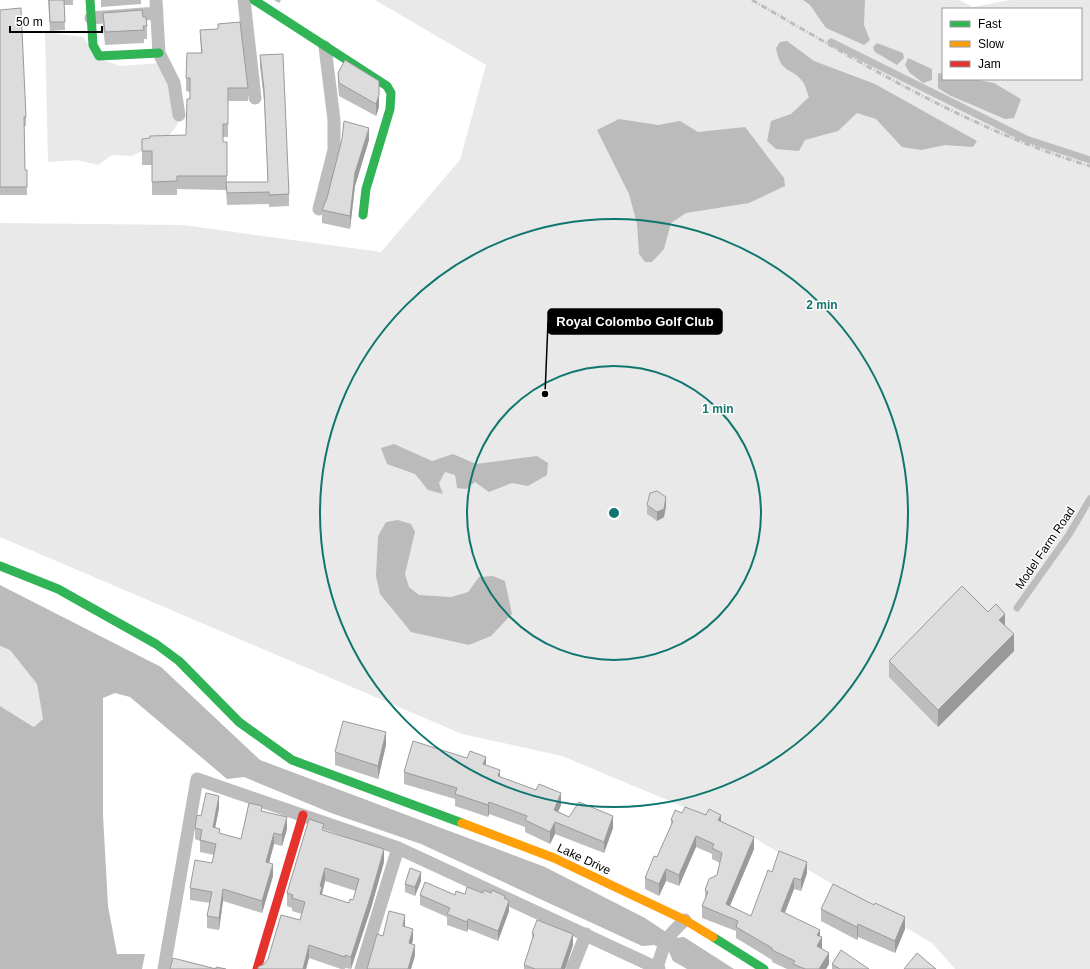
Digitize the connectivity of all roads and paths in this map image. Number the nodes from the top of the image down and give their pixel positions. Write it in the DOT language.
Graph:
graph roads {
  1 [pos="90,0"];
  2 [pos="244,0"];
  3 [pos="254,0"];
  4 [pos="157,6"];
  5 [pos="91,18"];
  6 [pos="831,42"];
  7 [pos="325,47"];
  8 [pos="159,53"];
  9 [pos="255,98"];
  10 [pos="179,115"];
  11 [pos="1090,160"];
  12 [pos="319,209"];
  13 [pos="363,215"];
  14 [pos="1090,499"];
  15 [pos="0,566"];
  16 [pos="1017,608"];
  17 [pos="303,815"];
  18 [pos="398,848"];
  19 [pos="685,920"];
  20 [pos="586,934"];
  21 [pos="164,969"];
  22 [pos="257,969"];
  23 [pos="361,969"];
  24 [pos="572,969"];
  25 [pos="658,969"];
  26 [pos="764,969"];
  1 -- 5 [label="street"];
  2 -- 9 [label="street"];
  3 -- 7 [label="street"];
  4 -- 5 [label="street"];
  4 -- 8 [label="street"];
  5 -- 8 [label="street"];
  6 -- 11 [label="lane"];
  7 -- 12 [label="street"];
  7 -- 13 [label="street"];
  8 -- 10 [label="street"];
  14 -- 16 [label="lane, Model Farm Road"];
  15 -- 19 [label="street, Lake Drive"];
  17 -- 18 [label="street"];
  17 -- 21 [label="street"];
  17 -- 22 [label="street"];
  18 -- 20 [label="street"];
  18 -- 23 [label="street"];
  19 -- 25 [label="street"];
  19 -- 26 [label="street, Lake Drive"];
  20 -- 24 [label="street"];
  20 -- 25 [label="street"];
}
